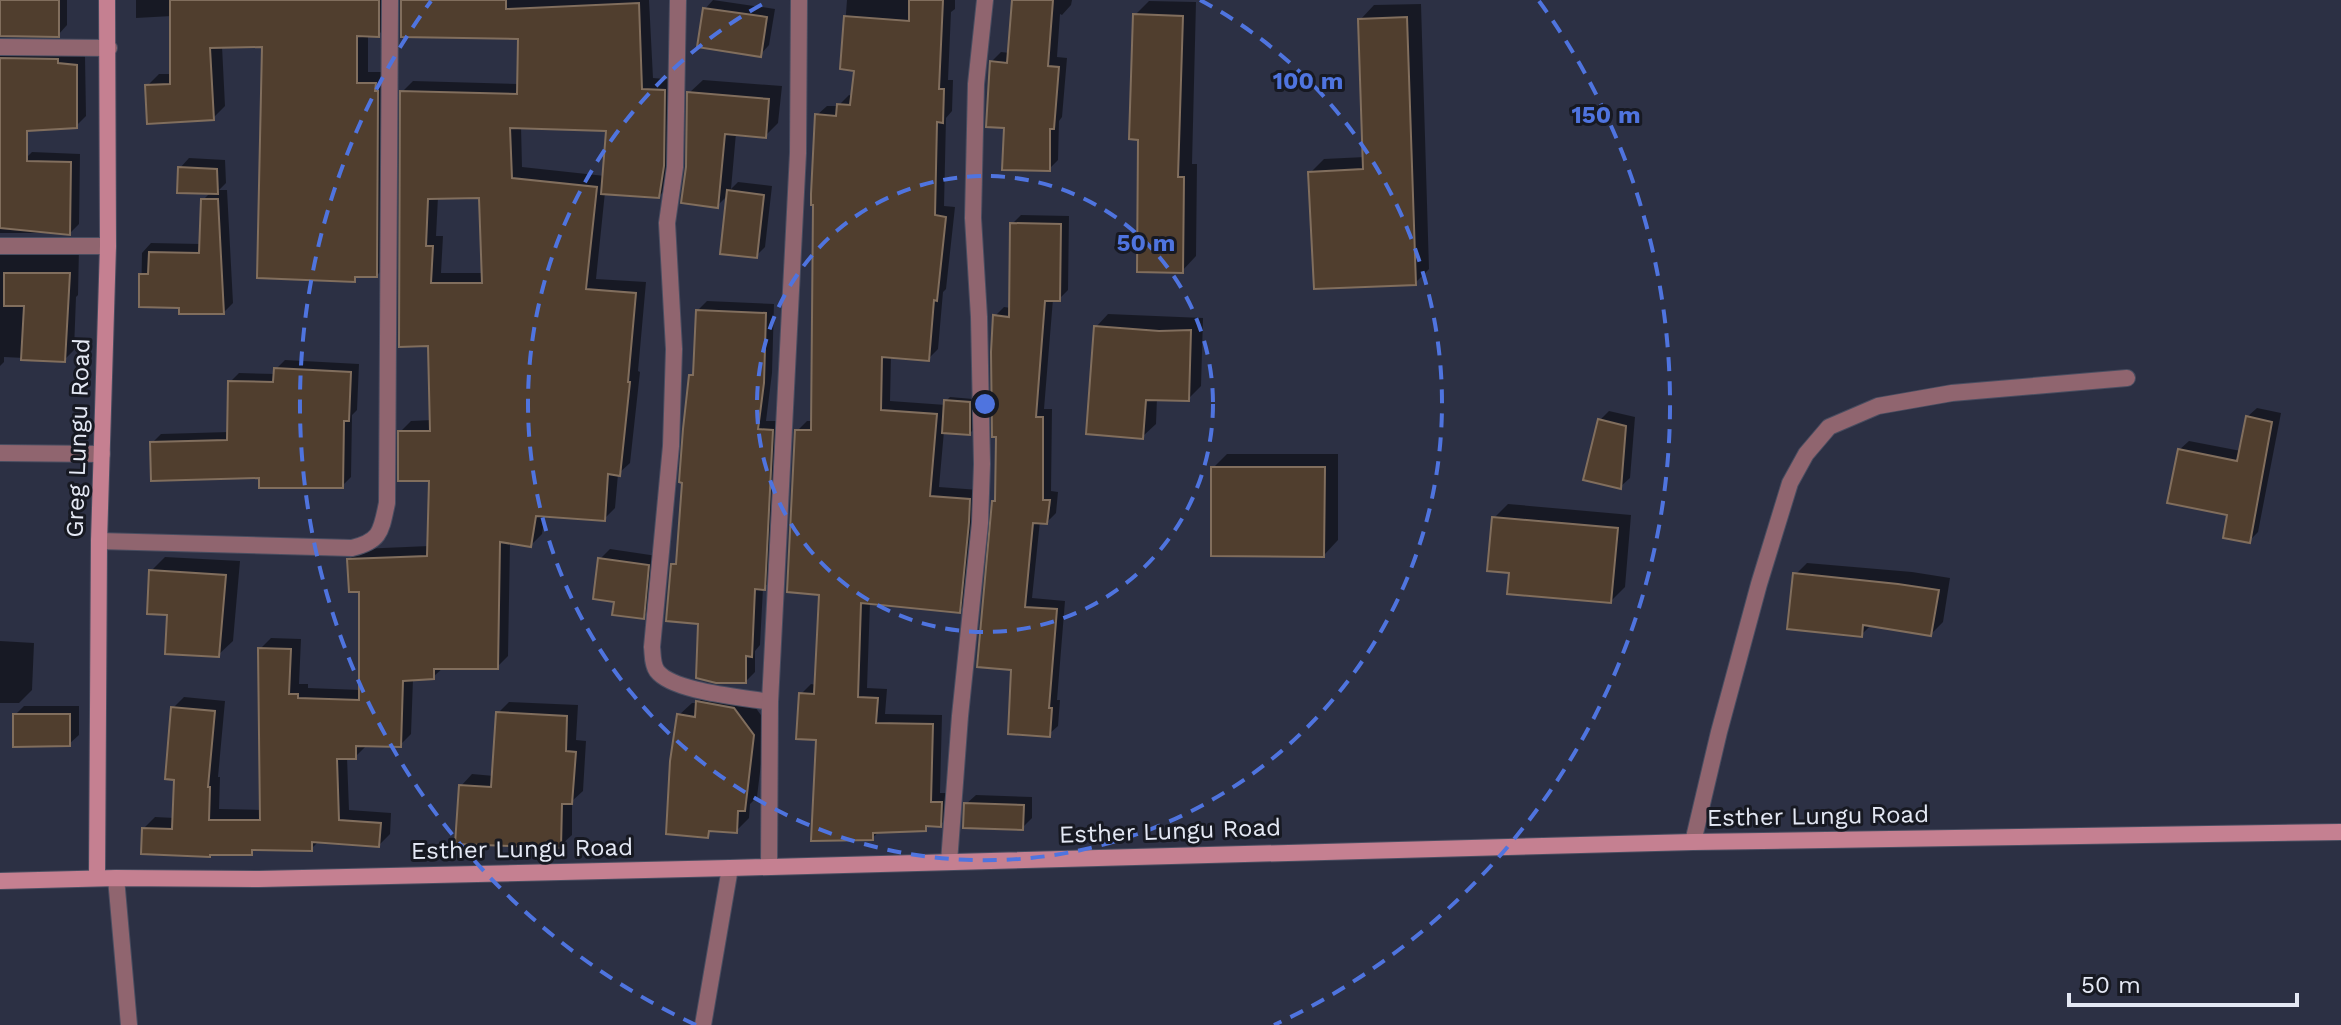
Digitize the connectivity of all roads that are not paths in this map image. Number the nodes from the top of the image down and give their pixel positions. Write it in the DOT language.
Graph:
graph roads {
  1 [pos="107,0"];
  2 [pos="390,0"];
  3 [pos="678,0"];
  4 [pos="799,0"];
  5 [pos="985,0"];
  6 [pos="0,47"];
  7 [pos="109,48"];
  8 [pos="0,246"];
  9 [pos="108,246"];
  10 [pos="2127,378"];
  11 [pos="0,453"];
  12 [pos="102,454"];
  13 [pos="99,541"];
  14 [pos="770,702"];
  15 [pos="2341,832"];
  16 [pos="1693,842"];
  17 [pos="949,862"];
  18 [pos="769,867"];
  19 [pos="730,868"];
  20 [pos="97,878"];
  21 [pos="116,878"];
  22 [pos="0,881"];
  23 [pos="129,1025"];
  24 [pos="703,1025"];
  1 -- 7 [label="street, Greg Lungu Road"];
  2 -- 13 [label="street"];
  3 -- 14 [label="street"];
  4 -- 14 [label="street"];
  5 -- 17 [label="street"];
  6 -- 7 [label="street"];
  7 -- 9 [label="street, Greg Lungu Road"];
  8 -- 9 [label="street"];
  9 -- 12 [label="street, Greg Lungu Road"];
  10 -- 16 [label="street"];
  11 -- 12 [label="street"];
  12 -- 13 [label="street, Greg Lungu Road"];
  13 -- 20 [label="street, Greg Lungu Road"];
  14 -- 18 [label="street"];
  15 -- 16 [label="street, Esther Lungu Road"];
  16 -- 17 [label="street, Esther Lungu Road"];
  17 -- 18 [label="street, Esther Lungu Road"];
  18 -- 19 [label="street, Esther Lungu Road"];
  19 -- 21 [label="street, Esther Lungu Road"];
  19 -- 24 [label="street"];
  20 -- 21 [label="street, Esther Lungu Road"];
  20 -- 22 [label="street, Esther Lungu Road"];
  21 -- 23 [label="street"];
}
